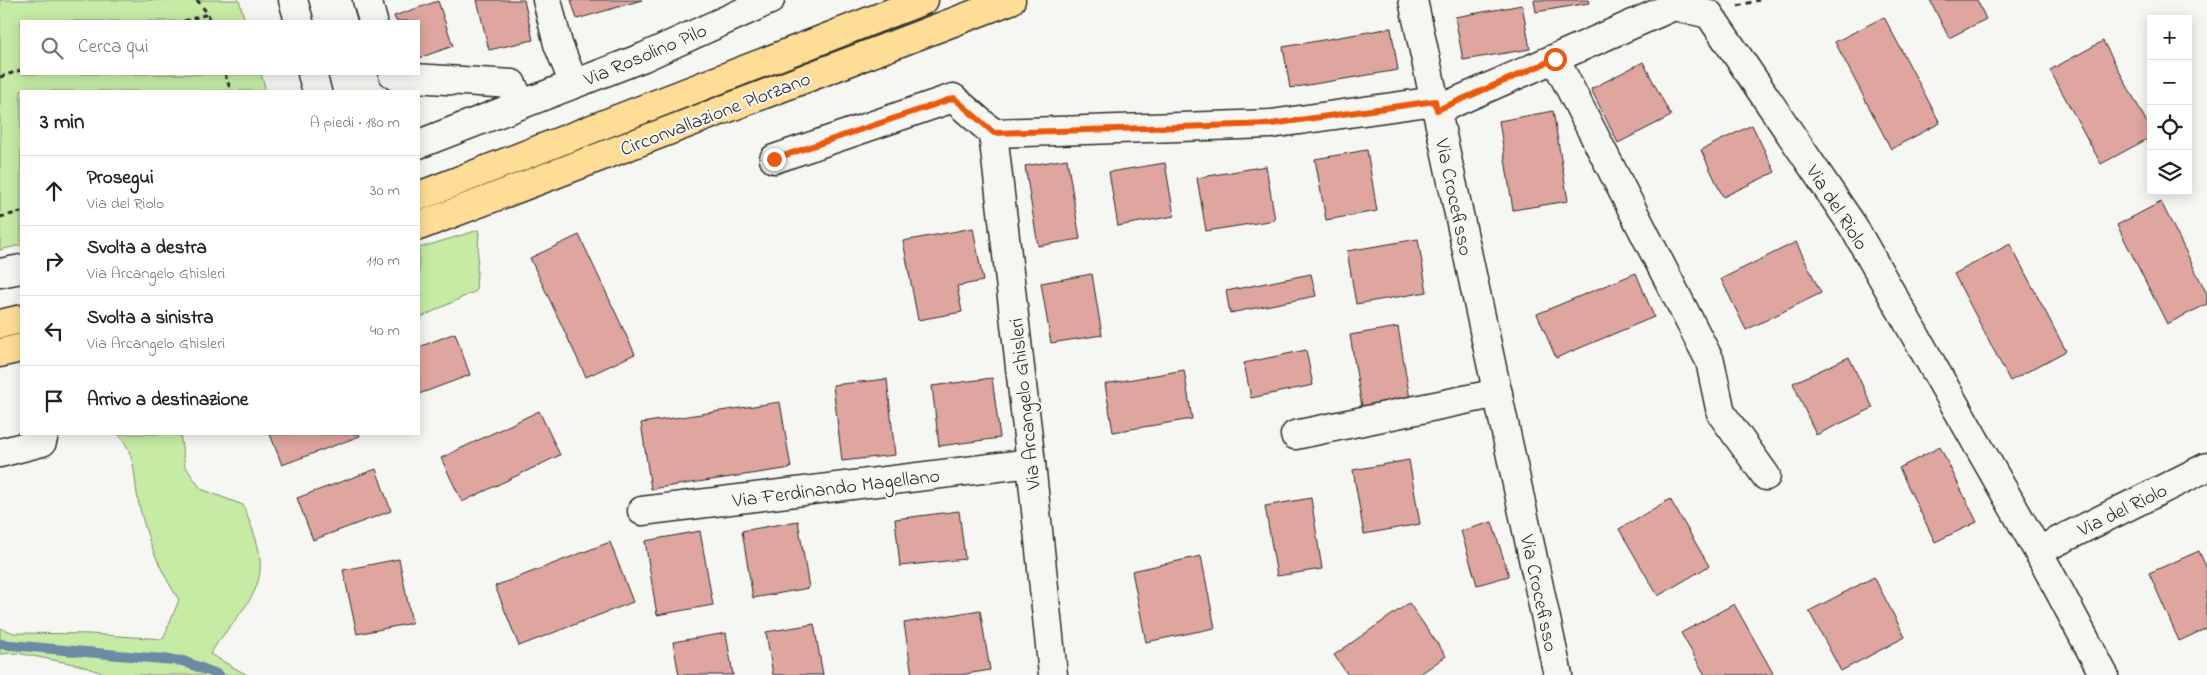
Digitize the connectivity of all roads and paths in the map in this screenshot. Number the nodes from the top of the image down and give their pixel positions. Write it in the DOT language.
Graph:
graph roads {
  1 [pos="197,0"];
  2 [pos="293,0"];
  3 [pos="367,0"];
  4 [pos="547,0"];
  5 [pos="770,0"];
  6 [pos="924,0"];
  7 [pos="1011,0"];
  8 [pos="1413,0"];
  9 [pos="740,6"];
  10 [pos="208,14"];
  11 [pos="187,20"];
  12 [pos="210,20"];
  13 [pos="299,20"];
  14 [pos="373,20"];
  15 [pos="1555,59"];
  16 [pos="20,70"];
  17 [pos="225,75"];
  18 [pos="312,75"];
  19 [pos="395,75"];
  20 [pos="0,77"];
  21 [pos="574,84"];
  22 [pos="230,90"];
  23 [pos="317,90"];
  24 [pos="521,104"];
  25 [pos="1436,105"];
  26 [pos="994,133"];
  27 [pos="420,144"];
  28 [pos="774,159"];
  29 [pos="420,196"];
  30 [pos="20,212"];
  31 [pos="0,217"];
  32 [pos="420,226"];
  33 [pos="20,268"];
  34 [pos="0,274"];
  35 [pos="20,319"];
  36 [pos="0,324"];
  37 [pos="20,348"];
  38 [pos="0,353"];
  39 [pos="1498,393"];
  40 [pos="44,435"];
  41 [pos="1295,435"];
  42 [pos="0,453"];
  43 [pos="1031,463"];
  44 [pos="2207,467"];
  45 [pos="1766,476"];
  46 [pos="642,511"];
  47 [pos="2038,551"];
  48 [pos="1053,675"];
  49 [pos="1558,675"];
  50 [pos="2104,675"];
  1 -- 10 [label="path"];
  2 -- 13 [label="street"];
  3 -- 14 [label="street"];
  4 -- 21 [label="street, Via Rosolino Pilo"];
  5 -- 9 [label="street, Via Rosolino Pilo"];
  6 -- 29 [label="highway, Circonvallazione Plorzano"];
  7 -- 32 [label="highway, Circonvallazione Plorzano"];
  8 -- 25 [label="street, Via Crocefisso"];
  9 -- 21 [label="street, Via Rosolino Pilo"];
  10 -- 11 [label="path"];
  10 -- 12 [label="path"];
  15 -- 25 [label="street, Via del Riolo"];
  15 -- 45 [label="street"];
  15 -- 47 [label="street, Via del Riolo"];
  16 -- 20 [label="path"];
  17 -- 22 [label="path"];
  18 -- 23 [label="street"];
  19 -- 24 [label="street"];
  21 -- 24 [label="street, Via Rosolino Pilo"];
  24 -- 27 [label="street, Via Rosolino Pilo"];
  25 -- 26 [label="street"];
  25 -- 39 [label="street, Via Crocefisso"];
  26 -- 28 [label="street"];
  26 -- 43 [label="street, Via Arcangelo Ghisleri"];
  30 -- 31 [label="path"];
  33 -- 34 [label="street"];
  35 -- 36 [label="highway"];
  37 -- 38 [label="highway"];
  39 -- 41 [label="street"];
  39 -- 49 [label="street, Via Crocefisso"];
  40 -- 42 [label="street"];
  43 -- 46 [label="street, Via Ferdinando Magellano"];
  43 -- 48 [label="street, Via Arcangelo Ghisleri"];
  44 -- 47 [label="street, Via del Riolo"];
  47 -- 50 [label="street, Via del Riolo"];
}
